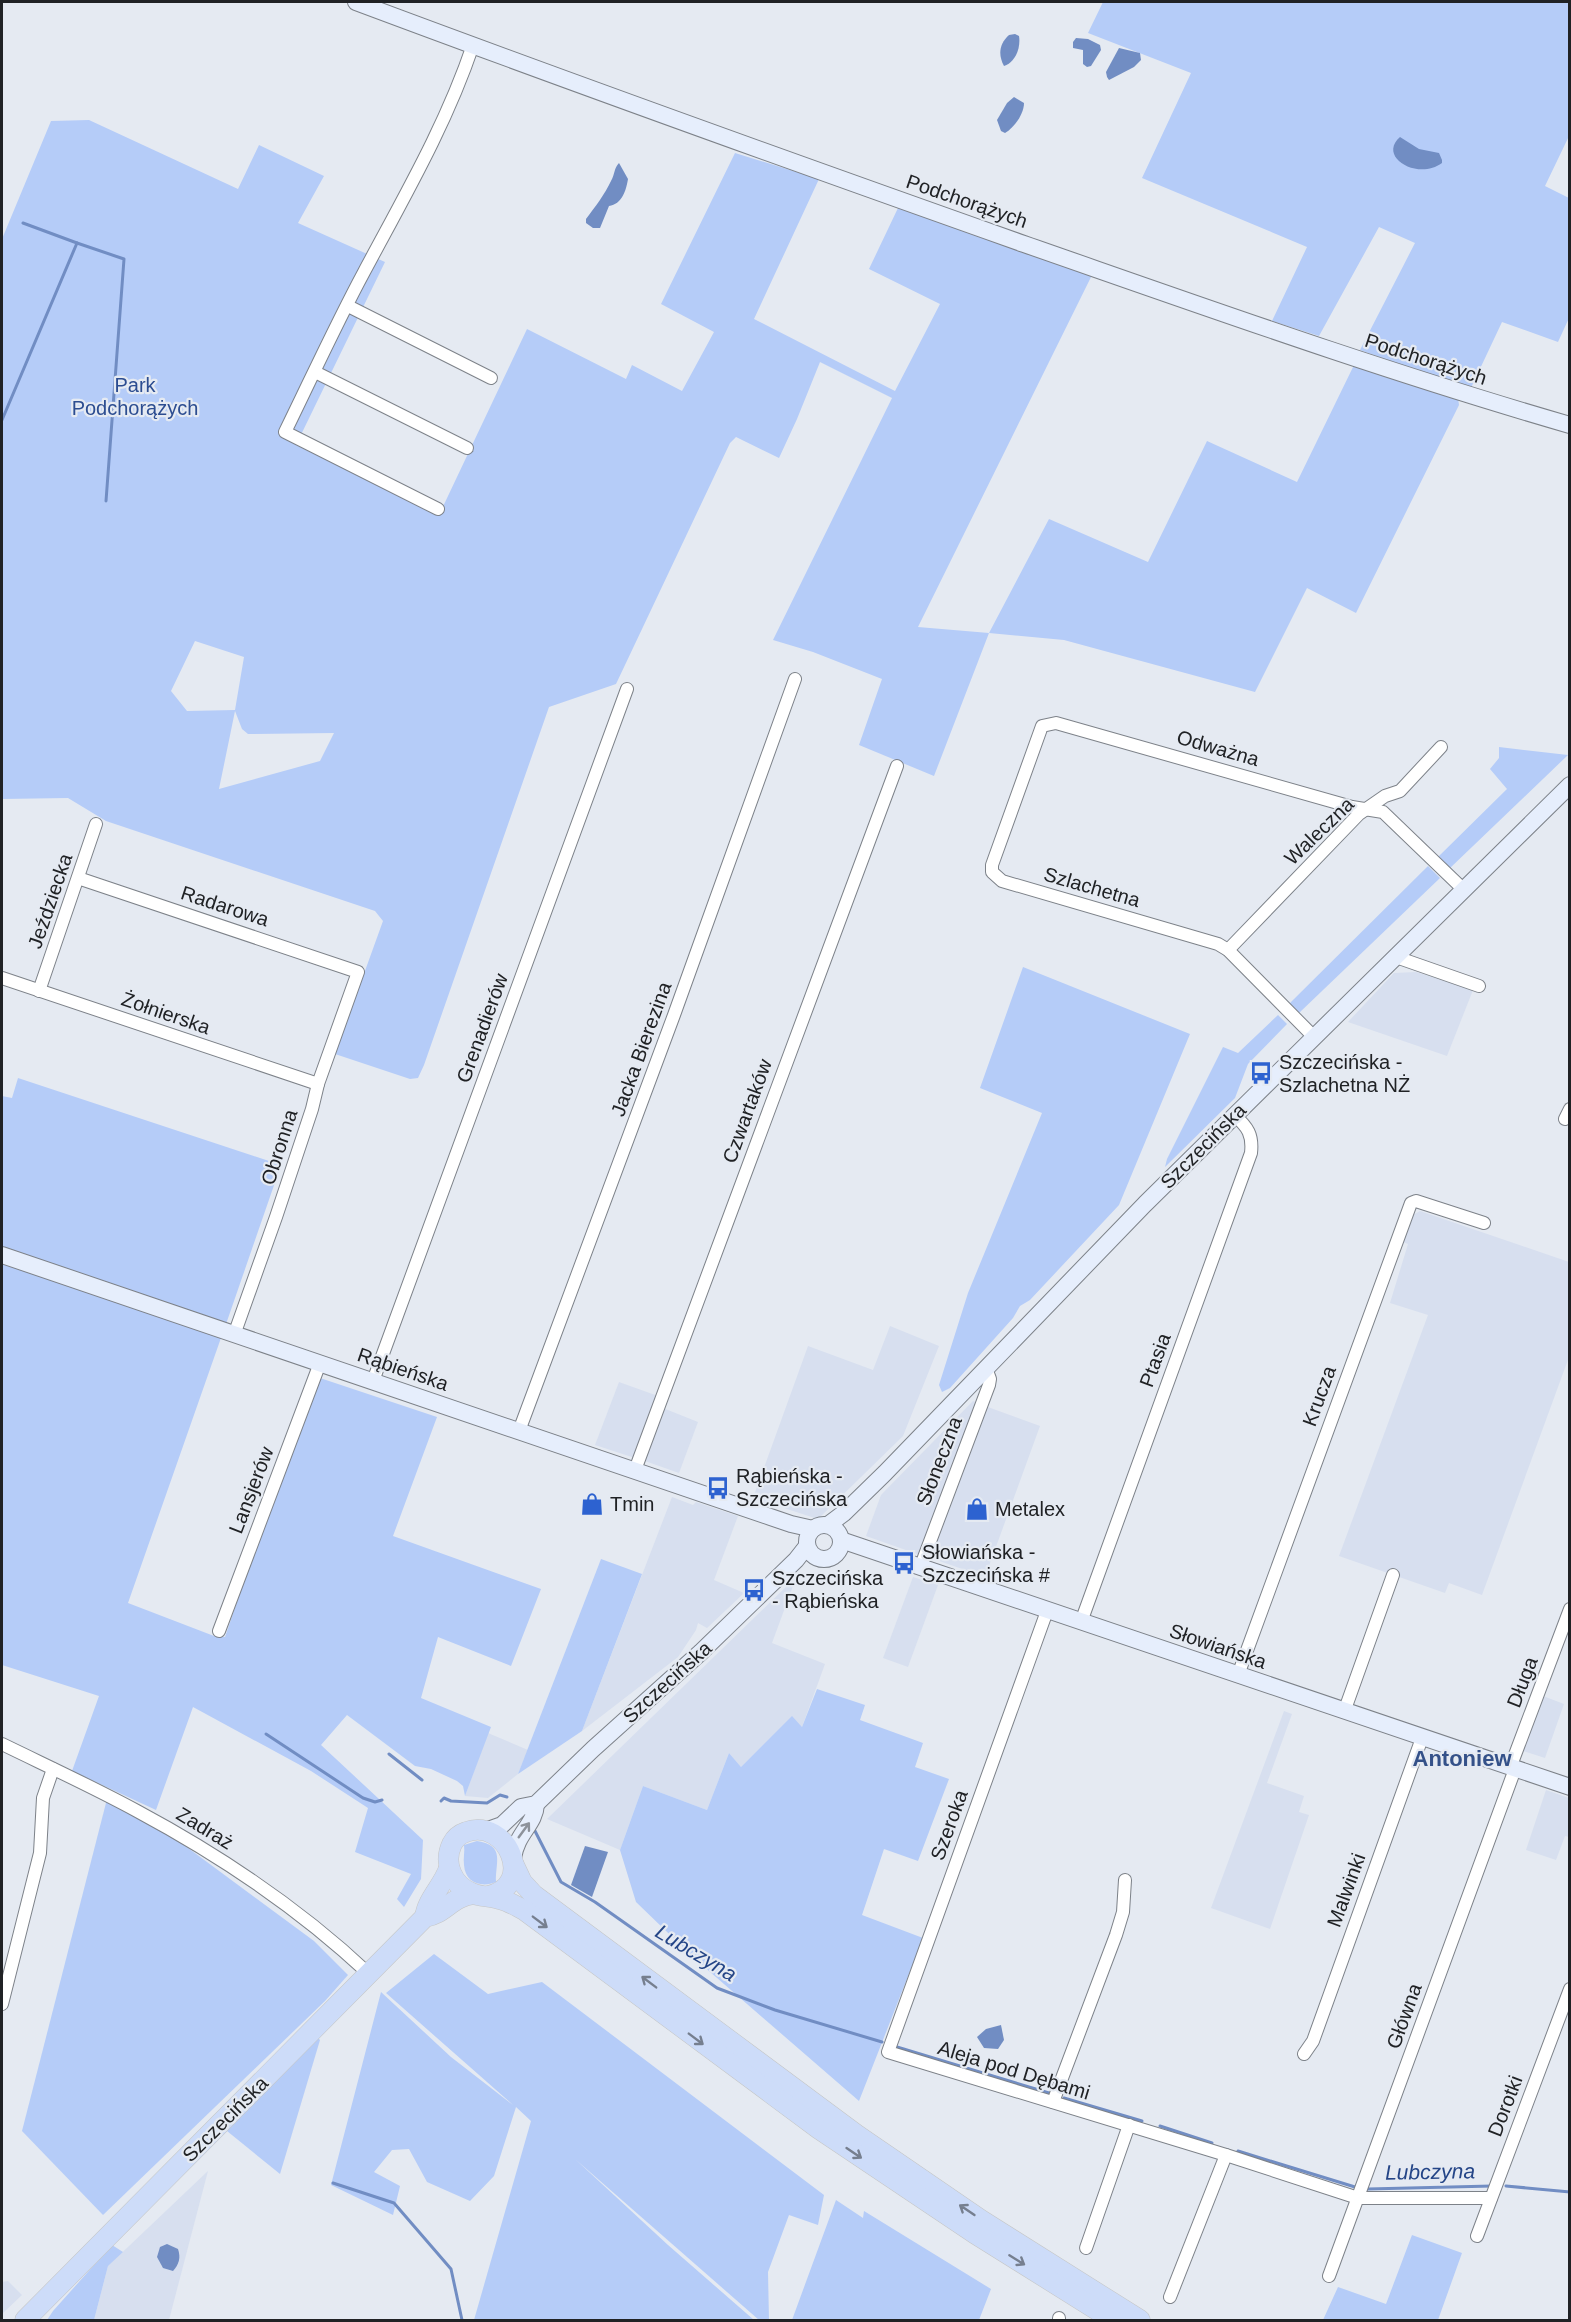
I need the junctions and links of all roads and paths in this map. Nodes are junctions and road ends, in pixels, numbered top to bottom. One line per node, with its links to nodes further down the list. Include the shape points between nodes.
1 (356, 2): 2 (street, Podchorążych)
2 (473, 45): 3 (street, via 455,96 414,182); 6 (street, Podchorążych, via 1212,310)
3 (348, 306): 4 (street); 5 (street)
4 (315, 372): 7 (street); 8 (street, via 285,432)
5 (491, 378)
6 (1569, 425)
7 (467, 448)
8 (438, 509)
9 (795, 679): 34 (street, Jacka Bierezina, via 683,993)
10 (627, 689): 33 (street, Grenadierów)
11 (1056, 723): 15 (street, Odważna, via 1352,807); 19 (street, Szlachetna, via 1042,726 1038,735 992,872 1002,881)
12 (1441, 747): 15 (street, Waleczna, via 1400,791 1385,796)
13 (897, 766): 35 (street, Czwartaków)
14 (1569, 785): 18 (street, Szczecińska)
15 (1370, 808): 18 (street, via 1388,816); 19 (street, Waleczna, via 1359,814)
16 (96, 824): 17 (street, Jeździecka)
17 (78, 878): 21 (street, Radarowa); 24 (street, Jeździecka)
18 (1463, 889): 20 (street, Szczecińska)
19 (1228, 950): 25 (street, Szlachetna)
20 (1396, 957): 23 (street); 25 (street, Szczecińska)
21 (358, 972): 26 (street, Obronna)
22 (2, 978): 24 (street, Żołnierska)
23 (1479, 986)
24 (39, 991): 26 (street, Żołnierska)
25 (1314, 1037): 27 (street, Szczecińska)
26 (318, 1084): 30 (street, Obronna)
27 (1234, 1115): 32 (street, Szczecińska); 41 (street, Ptasia, via 1248,1128 1253,1141 1251,1153)
28 (1484, 1223): 43 (street, Krucza, via 1411,1203)
29 (2, 1255): 30 (street, Rąbieńska)
30 (234, 1335): 31 (street, Rąbieńska)
31 (320, 1363): 33 (street, Rąbieńska); 42 (street, Lansjerów)
32 (986, 1368): 36 (street, Szczecińska, via 844,1513); 37 (street, Słoneczna, via 989,1385)
33 (373, 1381): 34 (street, Rąbieńska)
34 (519, 1431): 35 (street, Rąbieńska)
35 (635, 1470): 36 (street, Rąbieńska, via 791,1524)
36 (824, 1541): 37 (street, Słowiańska); 50 (street, Szczecińska, via 585,1755)
37 (920, 1568): 40 (street, Słowiańska)
38 (1393, 1575): 44 (street)
39 (1569, 1609): 47 (street, Długa)
40 (1047, 1611): 41 (street, Słowiańska); 60 (street, Szeroka)
41 (1080, 1622): 43 (street, Słowiańska)
42 (219, 1631)
43 (1238, 1675): 44 (street, Słowiańska)
44 (1344, 1712): 45 (street, Słowiańska)
45 (1422, 1738): 47 (street, Słowiańska); 61 (street, Malwinki, via 1313,2041)
46 (2, 1744): 48 (street, Zadraż)
47 (1513, 1768): 49 (street, Słowiańska); 65 (street, Główna)
48 (53, 1769): 57 (street, Zadraż, via 138,1811 237,1870 322,1932); 59 (street, via 43,1798 40,1853)
49 (1569, 1787)
50 (536, 1804): 51 (street, Szczecińska, via 521,1807 502,1825); 52 (street, Szczecińska, one-way to 50, via 518,1839 534,1818)
51 (485, 1831): 52 (main road, via 498,1838); 53 (main road, via 471,1831 455,1840)
52 (513, 1861): 55 (main road, via 507,1887); 73 (main road, one-way to 52, via 919,2178 797,2092 534,1895 522,1882)
53 (449, 1868): 55 (main road, via 456,1882); 56 (main road, Szczecińska, via 427,1904)
54 (1125, 1880): 62 (street, via 1123,1912 1116,1935)
55 (480, 1895): 56 (main road, Szczecińska, via 459,1897 439,1914); 72 (main road, one-way to 72, via 507,1901 524,1910 819,2128 974,2233)
56 (425, 1917): 57 (main road, Szczecińska)
57 (369, 1974): 71 (main road, Szczecińska)
58 (1569, 1989): 66 (street, Dorotki)
59 (2, 2004)
60 (888, 2052): 62 (street, Aleja pod Dębami)
61 (1304, 2054)
62 (1053, 2102): 63 (street, Aleja pod Dębami)
63 (1129, 2126): 64 (street, Aleja pod Dębami); 68 (street)
64 (1226, 2156): 65 (street, Aleja pod Dębami); 70 (street)
65 (1358, 2198): 66 (street, Aleja pod Dębami); 69 (street, Główna)
66 (1491, 2198): 67 (street, Dorotki)
67 (1477, 2236)
68 (1086, 2248)
69 (1329, 2276)
70 (1170, 2297)
71 (25, 2320)
72 (1113, 2320)
73 (1140, 2320)

